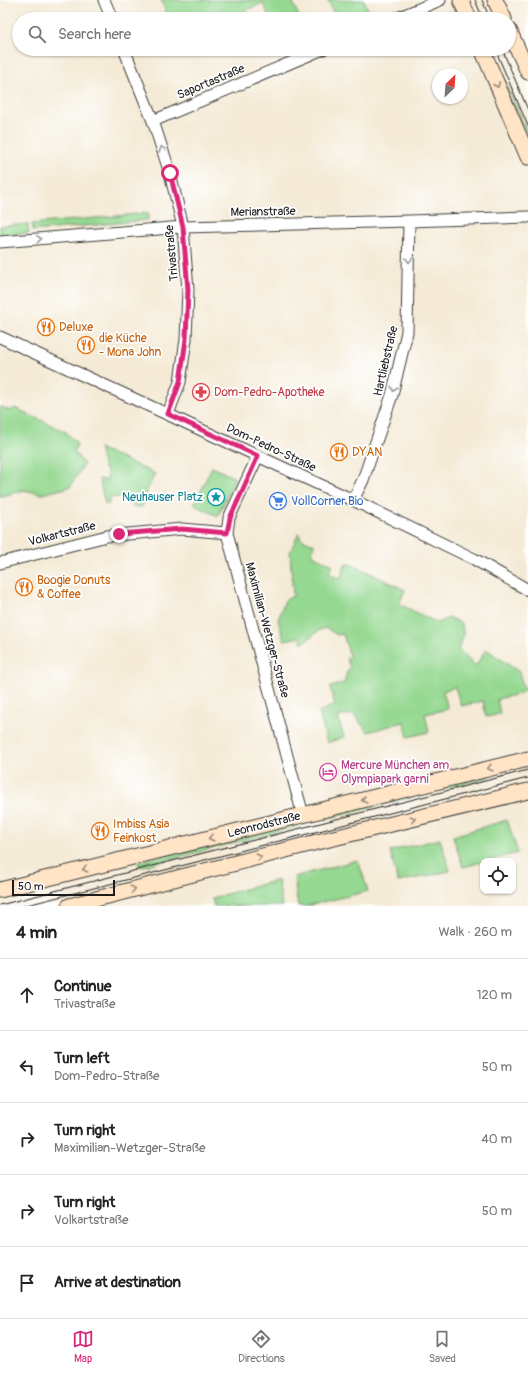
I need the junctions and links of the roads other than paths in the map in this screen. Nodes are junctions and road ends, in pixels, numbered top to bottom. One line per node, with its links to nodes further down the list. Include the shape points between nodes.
1 (104, 0): 5 (street)
2 (440, 0): 6 (street)
3 (461, 0): 7 (main road)
4 (495, 0): 8 (main road)
5 (109, 12)
6 (412, 12)
7 (466, 12)
8 (501, 12)
9 (516, 45): 13 (main road)
10 (127, 56): 14 (street, Trivastraße)
11 (306, 56): 14 (street, Saportastraße)
12 (485, 56): 15 (main road, one-way to 15)
13 (528, 72)
14 (153, 121): 18 (street, Trivastraße, one-way to 14, via 170,173)
15 (528, 157)
16 (528, 217): 17 (street, Merianstraße)
17 (409, 221): 18 (street, Merianstraße); 23 (street, Hartliebstraße, one-way to 23, via 407,332 392,395 363,480)
18 (183, 227): 19 (street, Merianstraße, one-way to 18); 21 (street, Trivastraße, via 188,290 186,339 180,382)
19 (0, 242)
20 (0, 337): 21 (street, Dom-Pedro-Straße)
21 (168, 414): 22 (street, Dom-Pedro-Straße)
22 (258, 456): 23 (street, Dom-Pedro-Straße); 24 (street, Maximilian-Wetzger-Straße, via 230,518)
23 (353, 500): 26 (street, Dom-Pedro-Straße, via 474,559)
24 (227, 533): 25 (street, Volkartstraße, via 182,529 119,534); 29 (street, Maximilian-Wetzger-Straße)
25 (0, 563)
26 (528, 590)
27 (528, 759): 29 (main road, Leonrodstraße, one-way to 29)
28 (528, 791): 31 (main road, one-way to 28)
29 (303, 815): 30 (main road, Leonrodstraße, one-way to 30)
30 (0, 890)
31 (68, 906)

